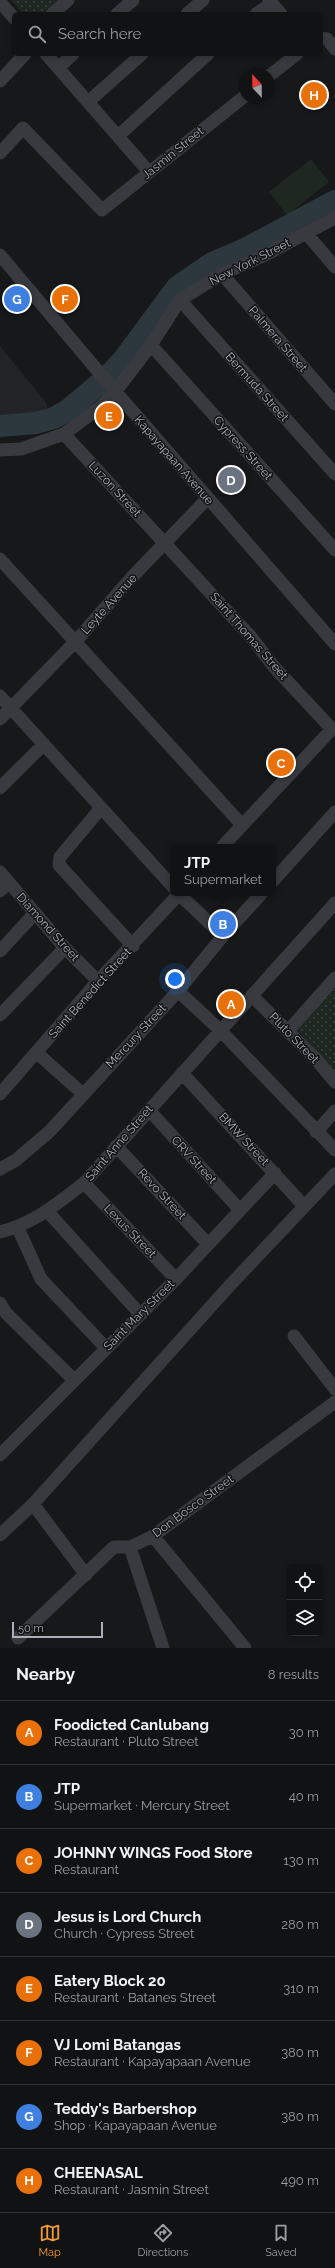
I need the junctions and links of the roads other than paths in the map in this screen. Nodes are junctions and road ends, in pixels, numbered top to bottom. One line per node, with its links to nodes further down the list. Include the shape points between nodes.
1 (68, 0): 6 (street)
2 (133, 0): 7 (street)
3 (203, 0): 8 (street)
4 (270, 1): 9 (street); 10 (street)
5 (0, 2): 11 (street)
6 (54, 12)
7 (120, 12)
8 (189, 12)
9 (258, 12)
10 (279, 12)
11 (12, 16)
12 (323, 38): 13 (street, via 327,39)
13 (335, 49)
14 (23, 56): 22 (street)
15 (48, 56): 20 (street)
16 (71, 56): 20 (street)
17 (140, 56): 24 (street)
18 (206, 56): 25 (street)
19 (294, 56): 21 (street)
20 (58, 68): 24 (street)
21 (275, 71)
22 (0, 82)
23 (239, 101): 27 (street, Jasmin Street)
24 (88, 102): 25 (street)
25 (118, 136): 27 (street)
26 (0, 153): 27 (street, Jasmin Street, via 23,128 102,210)
27 (149, 172)
28 (335, 218): 29 (street, New York Street)
29 (306, 233): 31 (street); 32 (street, New York Street)
30 (0, 255): 35 (street, Kapayapaan Avenue)
31 (335, 267)
32 (222, 274): 33 (street, New York Street); 36 (street, Palmera Street)
33 (180, 300): 34 (street, New York Street); 39 (street, Bermuda Street)
34 (151, 345): 35 (street, New York Street); 42 (street, Cypress Street)
35 (108, 383): 37 (street, New York Street, via 100,407); 40 (street, Kapayapaan Avenue)
36 (334, 399)
37 (64, 434): 38 (street, New York Street, via 21,449); 41 (street, Luzon Street)
38 (0, 450)
39 (335, 474)
40 (207, 499): 41 (street, Leyte Avenue); 45 (street, Kapayapaan Avenue)
41 (166, 544): 44 (street, Leyte Avenue, via 132,577); 53 (street, Saint Thomas Street, via 332,729)
42 (335, 550)
43 (0, 559): 44 (street)
44 (76, 641): 47 (street, Leyte Avenue); 53 (street)
45 (335, 644)
46 (0, 696): 47 (street)
47 (11, 708): 48 (street, Leyte Avenue); 49 (street)
48 (0, 719)
49 (44, 744): 50 (street); 51 (street)
50 (0, 788)
51 (101, 808): 57 (street); 65 (street, via 60,857 59,865)
52 (335, 812): 56 (street)
53 (242, 826): 54 (street)
54 (225, 844)
55 (0, 872): 58 (street, Diamond Street)
56 (276, 878)
57 (170, 883)
58 (5, 887): 63 (street, Diamond Street)
59 (175, 896): 65 (street, Saint Benedict Street)
60 (182, 896): 64 (street)
61 (259, 896): 64 (street, Mercury Street)
62 (335, 903): 71 (street, Saint Anne Street)
63 (35, 913): 66 (street, Diamond Street); 67 (street)
64 (223, 936): 70 (street, Mercury Street)
65 (132, 946): 69 (street, Saint Benedict Street)
66 (66, 948): 69 (street, Diamond Street); 72 (street)
67 (0, 951)
68 (335, 978): 74 (street)
69 (98, 981): 75 (street, Saint Benedict Street)
70 (178, 991): 73 (street); 79 (street, Mercury Street)
71 (252, 996): 73 (street, Saint Anne Street); 74 (street, Pluto Street)
72 (0, 1015)
73 (220, 1030): 76 (street, Saint Anne Street); 82 (street)
74 (288, 1031): 77 (street, Pluto Street)
75 (37, 1053): 78 (street, Saint Benedict Street); 79 (street)
76 (182, 1073): 80 (street, Saint Anne Street); 86 (street, BMW Street)
77 (335, 1082)
78 (0, 1094)
79 (83, 1094): 85 (street, Mercury Street, via 50,1132 16,1160)
80 (149, 1110): 83 (street, Saint Anne Street); 90 (street, CRV Street)
81 (335, 1111): 82 (street)
82 (316, 1132): 84 (street)
83 (116, 1146): 88 (street, Saint Anne Street); 94 (street, Revo Street)
84 (335, 1150)
85 (0, 1169)
86 (275, 1173): 89 (street, BMW Street); 90 (street, Saint Mary Street)
87 (335, 1174): 89 (street)
88 (84, 1183): 91 (street, Saint Anne Street); 95 (street, Lexus Street)
89 (304, 1206): 104 (street)
90 (240, 1210): 94 (street, Saint Mary Street)
91 (48, 1212): 92 (street, Saint Anne Street); 97 (street)
92 (18, 1228): 93 (street, Saint Anne Street); 99 (street, via 41,1279)
93 (0, 1232)
94 (207, 1243): 95 (street, Saint Mary Street)
95 (176, 1279): 97 (street, Saint Mary Street)
96 (2, 1311): 100 (street)
97 (140, 1314): 99 (street, Saint Mary Street)
98 (294, 1336): 101 (street)
99 (106, 1348): 100 (street, Saint Mary Street)
100 (74, 1380): 103 (street, Saint Mary Street)
101 (335, 1389)
102 (335, 1402): 106 (street, Don Bosco Street)
103 (0, 1455)
104 (32, 1504): 105 (street); 108 (street)
105 (0, 1535)
106 (153, 1536): 107 (street, Don Bosco Street); 111 (street)
107 (130, 1547): 108 (street, Don Bosco Street, via 114,1547); 110 (street)
108 (86, 1575): 109 (street, Don Bosco Street)
109 (18, 1638)
110 (163, 1648)
111 (245, 1648)

